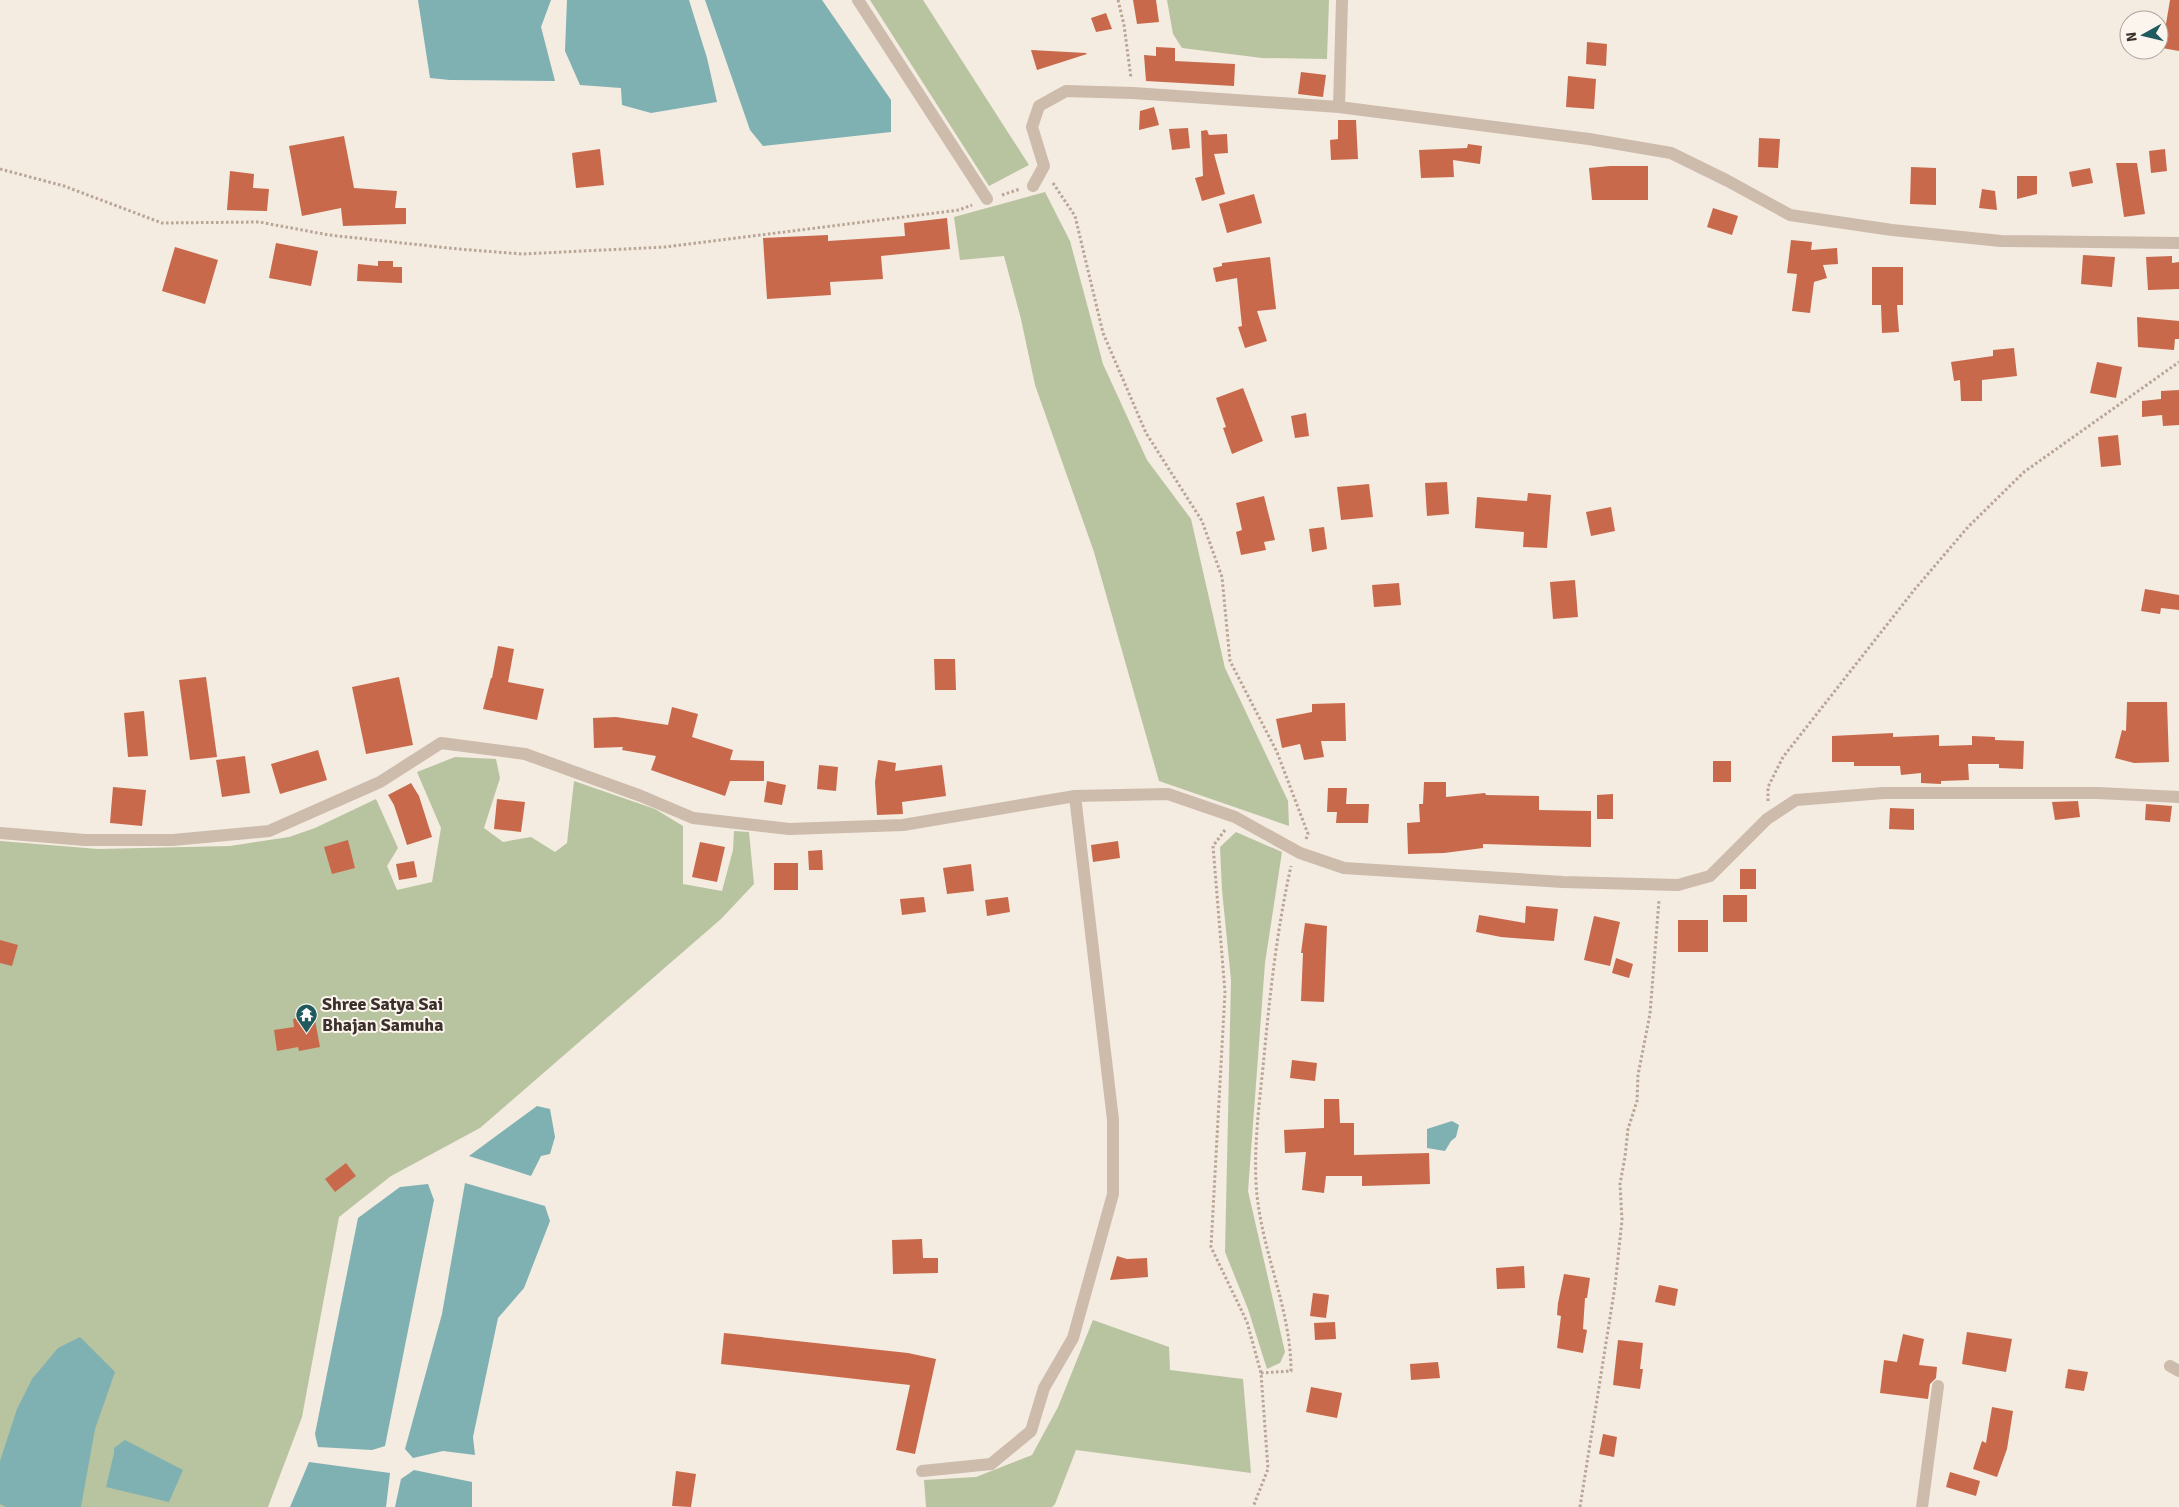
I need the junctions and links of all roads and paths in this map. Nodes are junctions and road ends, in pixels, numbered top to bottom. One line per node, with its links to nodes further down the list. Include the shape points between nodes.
1 (858, 0): 8 (street)
2 (1118, 0): 4 (path)
3 (1342, 0): 5 (street)
4 (1133, 93): 5 (street); 7 (street, via 1066,91 1039,106 1032,127 1044,166)
5 (1339, 107): 9 (street, via 1589,139 1671,153 1790,215 2001,241)
6 (0, 169): 8 (path, via 64,186 162,222 259,222 329,235 522,254 665,246 959,210)
7 (1033, 186): 8 (path); 16 (path, via 1054,183 1075,216 1103,333 1146,433 1202,521 1222,577 1230,661 1277,752 1308,834)
8 (987, 199)
9 (2179, 242)
10 (2179, 362): 14 (path, via 2024,472 1968,527 1783,757 1768,787)
11 (1075, 796): 13 (street, via 1168,794); 15 (street, via 904,825 789,829 693,818 525,754 441,743 380,782 269,831 173,840 85,840); 20 (street, via 1113,1120 1113,1194 1074,1338 1044,1388 1031,1431 991,1464)
12 (2179, 797): 14 (street, via 2098,793 1873,794 1796,800)
13 (1235, 817): 16 (street); 18 (path, via 1213,846 1225,992 1211,1247 1247,1322)
14 (1768, 819): 17 (street, via 1710,876 1678,885)
15 (0, 833)
16 (1297, 852): 17 (street, via 1344,868); 18 (path, via 1282,909 1268,1010 1259,1103 1256,1182 1264,1239 1291,1346 1291,1371)
17 (1661, 885): 22 (path, via 1650,1014 1620,1184 1622,1220 1615,1286)
18 (1261, 1374): 21 (path, via 1268,1469)
19 (1938, 1386): 23 (street)
20 (922, 1471)
21 (1253, 1507)
22 (1580, 1507)
23 (1922, 1507)

